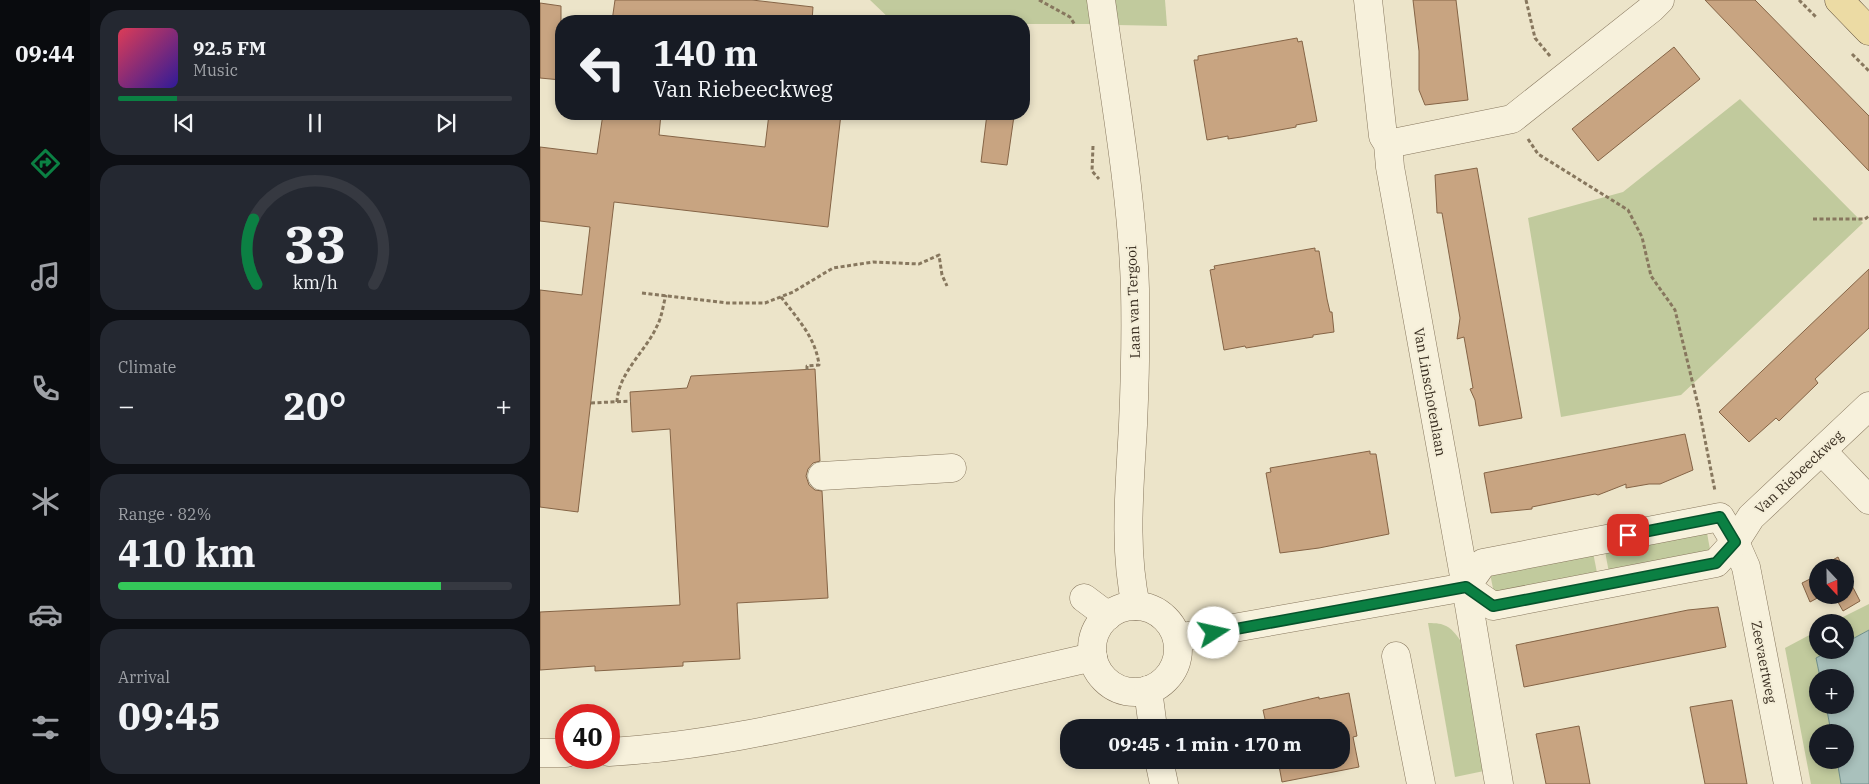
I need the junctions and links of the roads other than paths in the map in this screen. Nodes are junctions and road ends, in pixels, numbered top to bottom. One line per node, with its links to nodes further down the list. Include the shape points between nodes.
1 (1101, 0): 15 (street, Laan van Tergooi, via 1126,172 1134,287 1135,357 1129,489 1130,579)
2 (1368, 0): 6 (street, Van Linschotenlaan, via 1383,136)
3 (1660, 0): 6 (street, via 1512,119)
4 (1839, 0): 5 (main road)
5 (1869, 31)
6 (1388, 144): 13 (street, Van Linschotenlaan, via 1391,176)
7 (1869, 406): 8 (street, Van Riebeeckweg)
8 (1822, 451): 11 (street); 12 (street, Van Riebeeckweg, via 1750,517)
9 (952, 468): 10 (street)
10 (822, 476)
11 (1869, 500)
12 (1735, 542): 13 (street, Van Riebeeckweg, via 1716,563 1493,606); 13 (street, via 1720,517 1483,563); 29 (street, Zeevaertweg, via 1746,567)
13 (1466, 587): 17 (street); 28 (street, Van Linschotenlaan)
14 (1084, 598): 16 (street)
15 (1136, 606): 16 (street, via 1121,608); 17 (street, via 1162,615)
16 (1108, 616): 19 (street, via 1097,630)
17 (1177, 638): 20 (street, via 1178,655 1173,670)
18 (1396, 656): 27 (street)
19 (1093, 657): 20 (street, via 1100,674 1117,688); 22 (street, via 789,727 704,743)
20 (1148, 690): 21 (street)
21 (1152, 719)
22 (620, 751)
23 (540, 753): 24 (street)
24 (555, 753)
25 (1161, 769): 26 (street)
26 (1164, 784)
27 (1421, 784)
28 (1499, 784)
29 (1788, 784)

